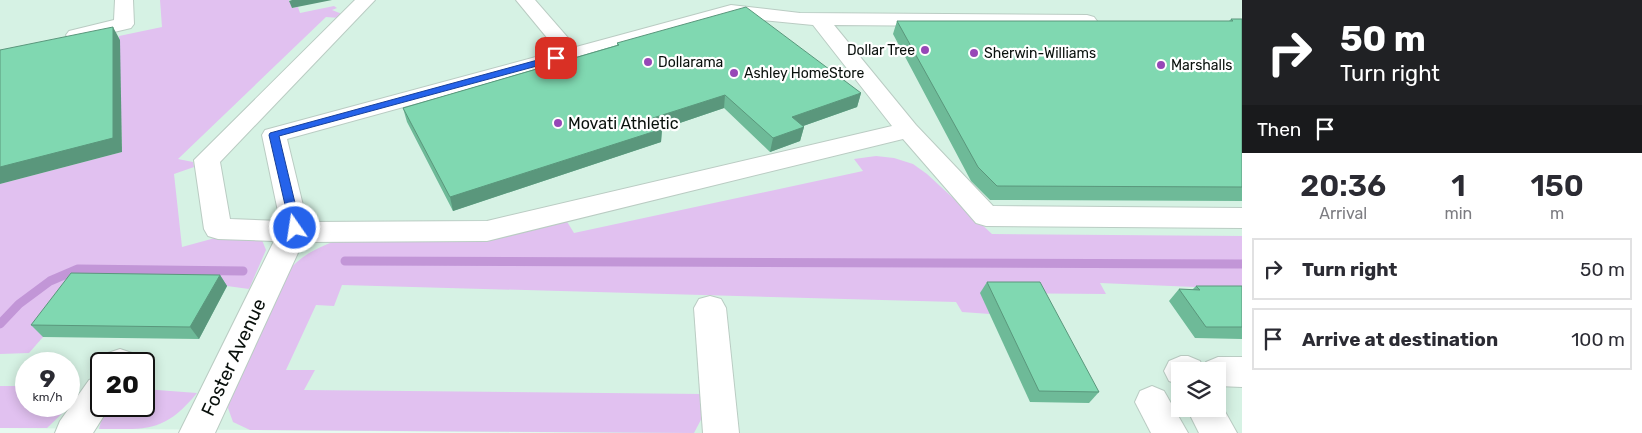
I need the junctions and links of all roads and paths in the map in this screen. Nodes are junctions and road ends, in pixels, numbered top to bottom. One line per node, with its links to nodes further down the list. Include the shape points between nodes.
1 (124, 0): 6 (street, via 124,24)
2 (366, 0): 10 (street, via 207,160 218,229)
3 (525, 0): 7 (street)
4 (820, 20): 5 (street); 7 (street, via 730,11); 8 (street)
5 (1104, 21)
6 (57, 39)
7 (571, 54): 10 (street, via 274,135 295,228)
8 (908, 130): 9 (street, via 986,216); 10 (street, via 487,231)
9 (1242, 218)
10 (293, 232): 18 (street, Foster Avenue)
11 (710, 308): 19 (street)
12 (1226, 372): 13 (street)
13 (1242, 372)
14 (1152, 402): 20 (street)
15 (90, 407): 17 (street)
16 (1209, 417): 21 (street)
17 (73, 433)
18 (197, 433)
19 (721, 433)
20 (1170, 433)
21 (1219, 433)

